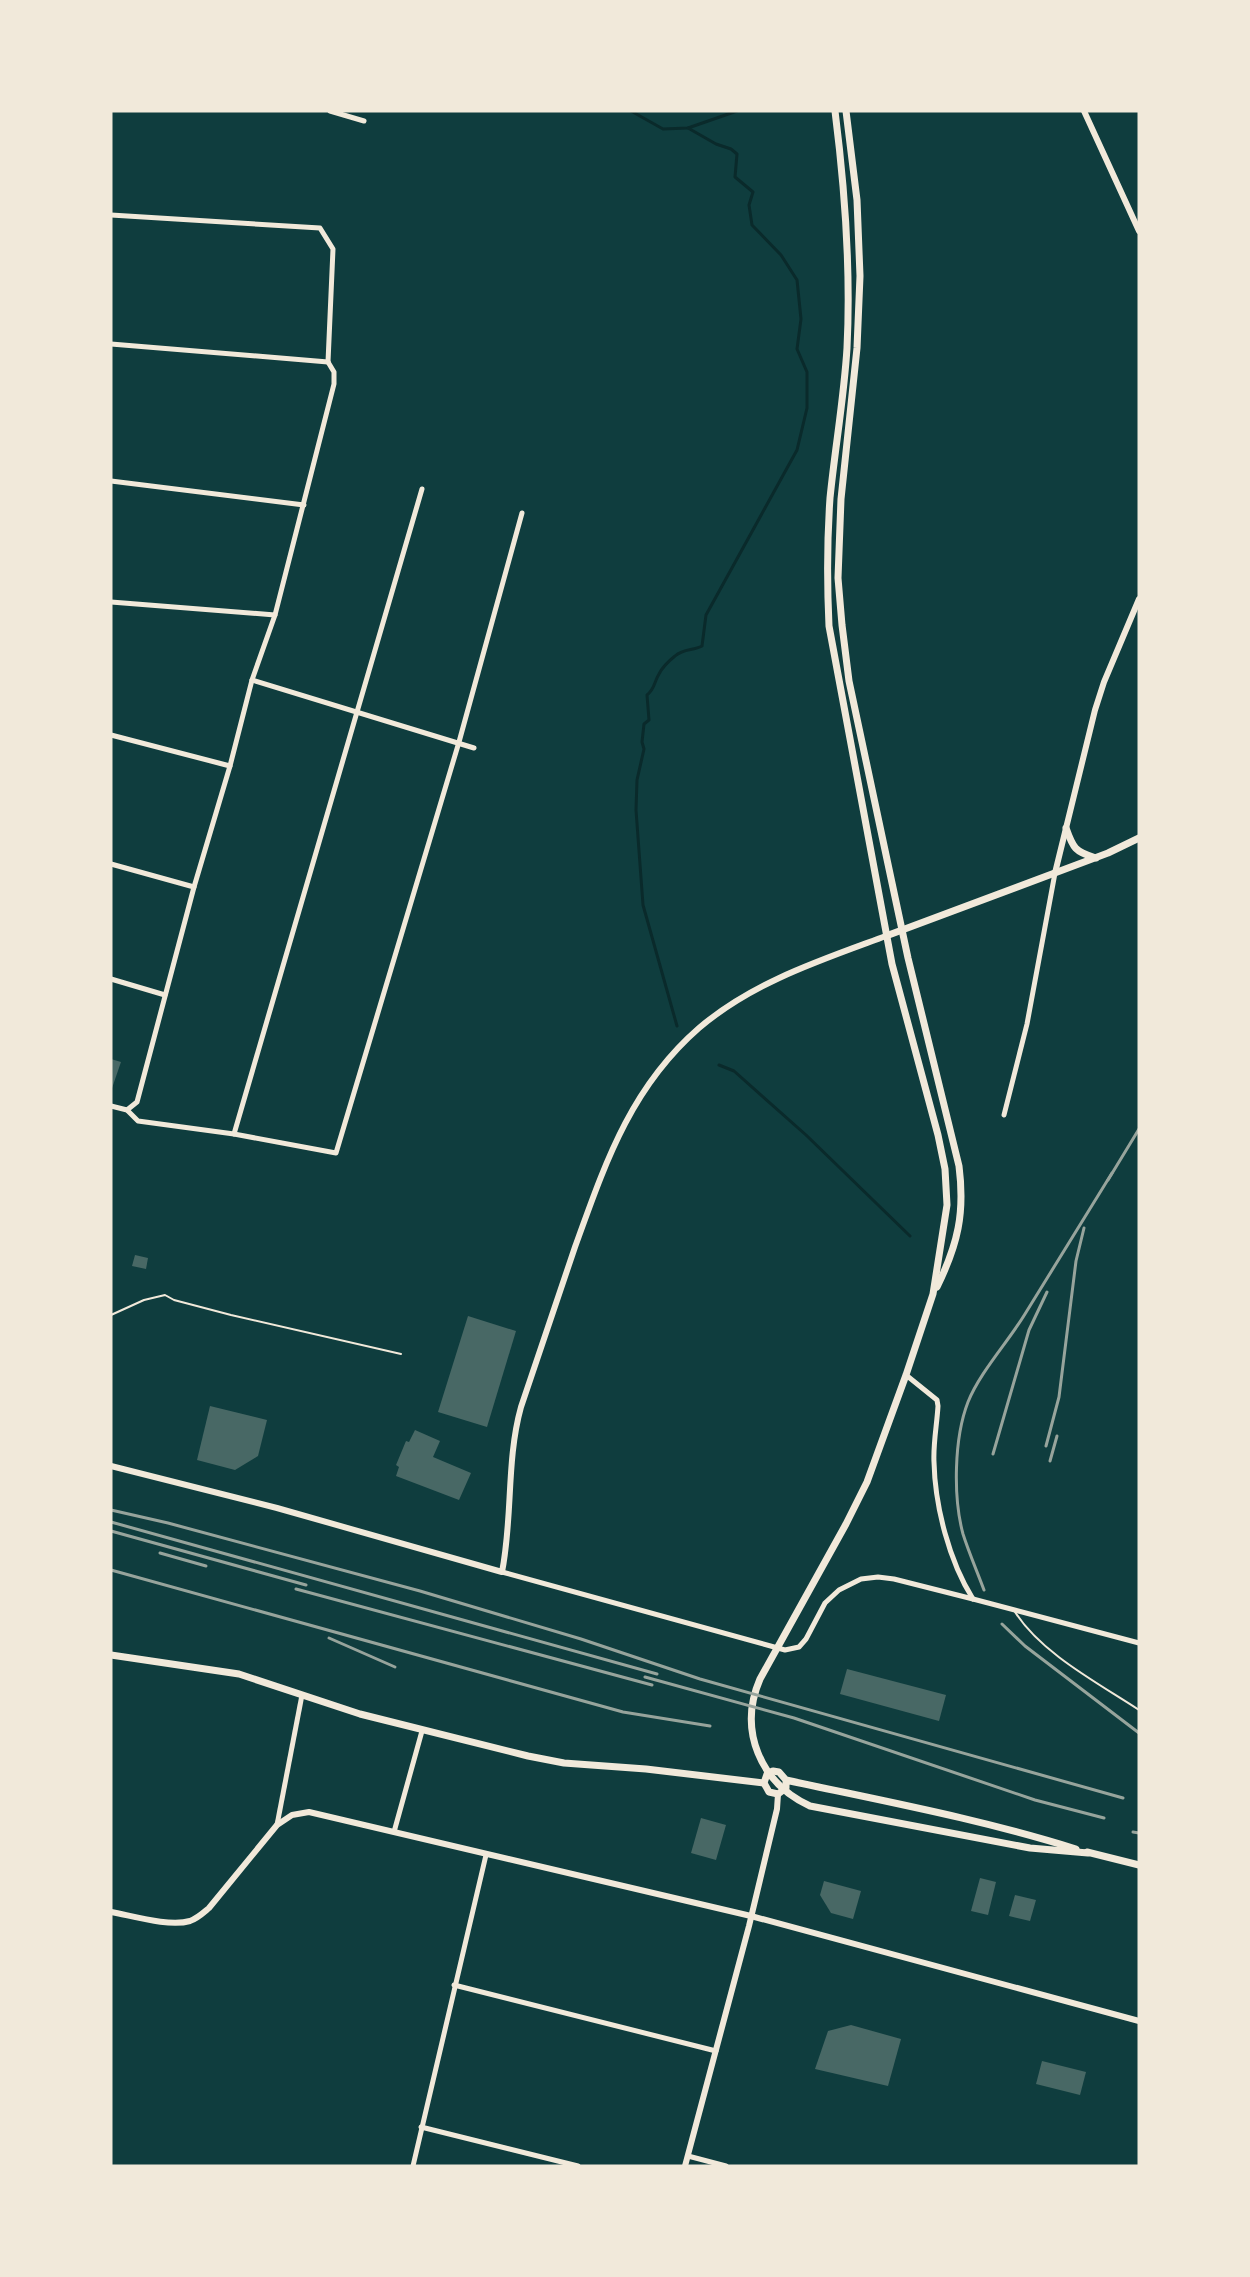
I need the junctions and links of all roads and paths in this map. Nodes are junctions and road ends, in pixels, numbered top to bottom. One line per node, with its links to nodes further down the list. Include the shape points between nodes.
1 (330, 111): 5 (street)
2 (835, 111): 30 (main road, via 849,277 846,350 830,500 829,626)
3 (846, 111): 29 (main road, via 857,200 860,276 838,578 849,681)
4 (1084, 111): 7 (street)
5 (364, 121)
6 (111, 215): 9 (street, via 320,228 333,249)
7 (1139, 231)
8 (111, 344): 9 (street)
9 (328, 362): 12 (street, via 334,372 334,384)
10 (111, 481): 12 (street)
11 (422, 489): 18 (street)
12 (304, 505): 16 (street)
13 (522, 513): 20 (street)
14 (1139, 599): 23 (street, via 1104,682)
15 (111, 602): 16 (street)
16 (274, 615): 17 (street)
17 (252, 680): 18 (street); 22 (street)
18 (357, 713): 20 (street); 36 (street)
19 (111, 735): 22 (street)
20 (459, 742): 21 (street); 36 (street, via 336,1153)
21 (474, 748)
22 (230, 766): 28 (street)
23 (1066, 828): 25 (main road, via 1076,850); 27 (street)
24 (1139, 838): 25 (main road)
25 (1096, 858): 27 (main road)
26 (111, 864): 28 (street)
27 (1055, 873): 29 (main road); 35 (street, via 1027,1024)
28 (194, 887): 32 (street)
29 (902, 930): 30 (main road); 37 (main road, via 961,1182 957,1237)
30 (886, 936): 37 (main road, via 945,1169 946,1224); 42 (street, via 791,972 742,998 677,1050 635,1103 602,1170 521,1407 513,1440)
31 (111, 980): 32 (street)
32 (165, 994): 34 (street, via 137,1102)
33 (111, 1106): 34 (street)
34 (127, 1110): 36 (street, via 138,1120)
35 (1004, 1115)
36 (234, 1134)
37 (933, 1294): 40 (main road)
38 (111, 1315): 39 (lane, via 165,1295 231,1315)
39 (401, 1354)
40 (906, 1375): 43 (street, via 937,1400 935,1487 948,1544); 55 (main road, via 867,1482 760,1679 752,1708 752,1731 759,1758 775,1782 802,1802 826,1810 1030,1848)
41 (111, 1466): 42 (street)
42 (502, 1572): 43 (street, via 792,1650 806,1639 825,1603 839,1590 861,1579 894,1579)
43 (973, 1599): 44 (street)
44 (1013, 1609): 45 (street); 48 (lane, via 1050,1649)
45 (1139, 1643)
46 (111, 1655): 47 (main road, via 238,1674)
47 (302, 1695): 49 (main road); 53 (street)
48 (1139, 1710)
49 (422, 1731): 51 (main road, via 564,1763); 54 (street)
50 (786, 1780): 51 (main road, via 782,1773 773,1771); 52 (main road, via 786,1788); 55 (main road, via 999,1827)
51 (764, 1783): 52 (main road, via 769,1792)
52 (778, 1794): 59 (street)
53 (277, 1825): 54 (street, via 292,1815 309,1812); 58 (street, via 198,1918 172,1923)
54 (394, 1832): 56 (street)
55 (1088, 1853): 57 (main road)
56 (486, 1855): 59 (street); 60 (street)
57 (1139, 1865)
58 (111, 1912)
59 (751, 1916): 61 (street); 62 (street)
60 (454, 1985): 62 (street); 63 (street)
61 (1139, 2021)
62 (716, 2051): 64 (street)
63 (421, 2127): 65 (street); 66 (street)
64 (688, 2156): 67 (street); 68 (street)
65 (413, 2166)
66 (578, 2166)
67 (686, 2166)
68 (726, 2166)

